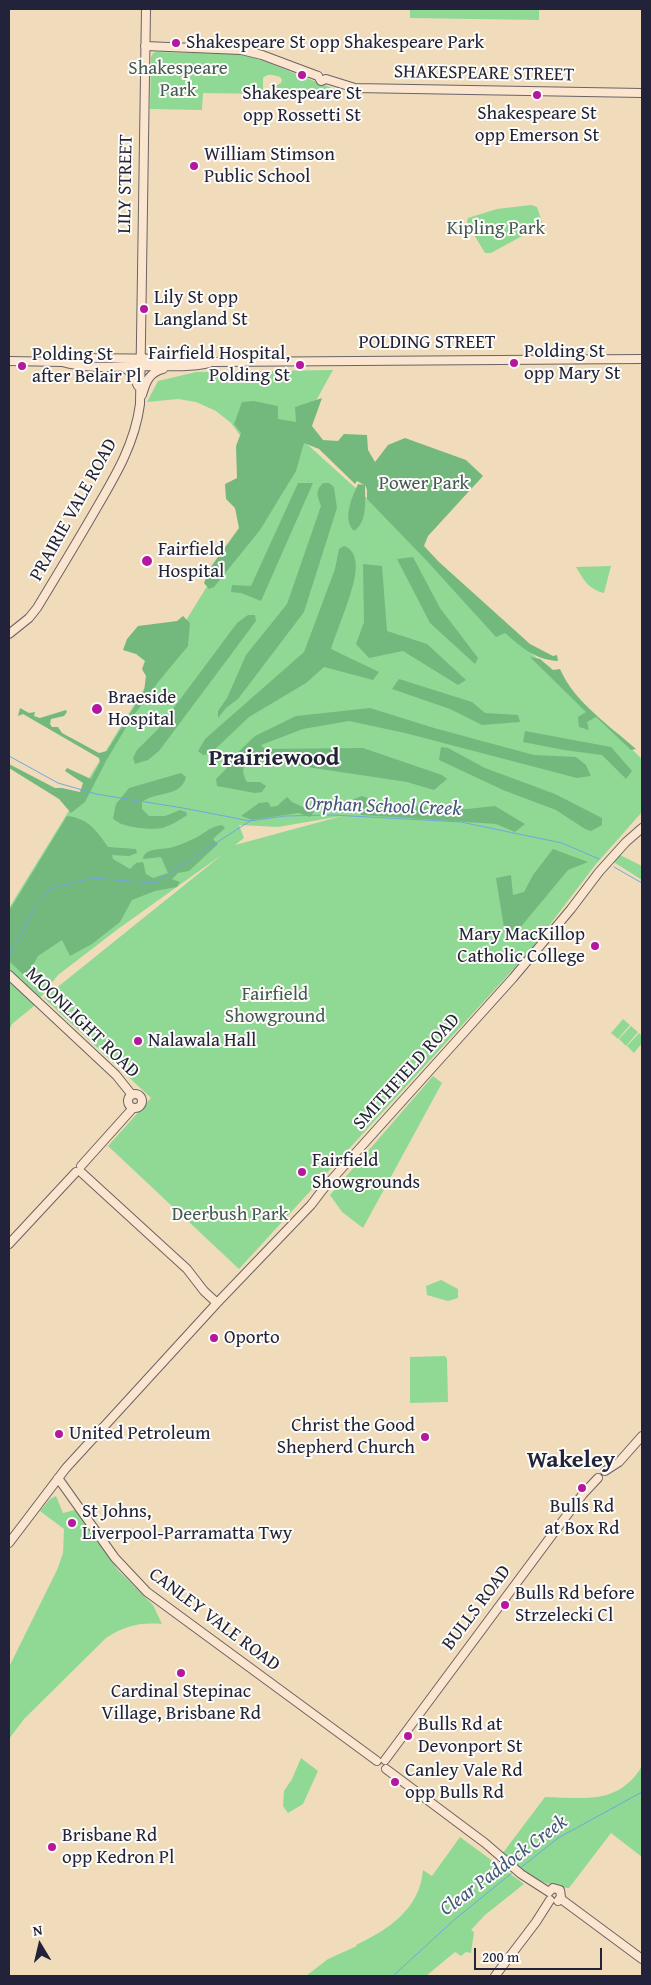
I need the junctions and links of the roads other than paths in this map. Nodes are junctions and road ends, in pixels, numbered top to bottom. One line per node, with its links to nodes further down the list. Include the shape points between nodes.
1 (146, 9): 2 (main road, LILY STREET)
2 (145, 46): 3 (main road, SHAKESPEARE STREET, via 241,50 318,76 324,72 326,79 355,88); 8 (main road, LILY STREET)
3 (642, 93)
4 (642, 358): 7 (main road, POLDING STREET)
5 (9, 362): 6 (main road, POLDING STREET)
6 (62, 362): 8 (main road, POLDING STREET, via 73,358); 9 (main road, POLDING STREET)
7 (213, 362): 8 (main road, POLDING STREET, via 195,359); 10 (main road, POLDING STREET)
8 (140, 363): 9 (main road, POLDING STREET); 10 (main road, POLDING STREET); 11 (main road, PRAIRIE VALE ROAD)
9 (123, 366): 11 (main road, via 132,373)
10 (175, 366): 12 (main road, via 150,375)
11 (140, 390): 12 (main road, PRAIRIE VALE ROAD)
12 (140, 404): 13 (main road, PRAIRIE VALE ROAD, via 134,435 122,464 37,608)
13 (9, 634)
14 (642, 821): 16 (main road, SMITHFIELD ROAD)
15 (642, 828): 16 (main road, SMITHFIELD ROAD)
16 (626, 842): 20 (main road, SMITHFIELD ROAD, via 458,1041 302,1215)
17 (9, 975): 18 (main road, MOONLIGHT ROAD, via 141,1101)
18 (80, 1170): 19 (main road); 20 (main road, via 187,1270)
19 (9, 1244)
20 (217, 1303): 22 (main road, SMITHFIELD ROAD)
21 (642, 1436): 24 (main road, BULLS ROAD, via 619,1462 604,1471 604,1477 598,1478 582,1494)
22 (58, 1478): 23 (main road, SMITHFIELD ROAD); 24 (main road, CANLEY VALE ROAD, via 115,1558 147,1592)
23 (9, 1543)
24 (381, 1760): 25 (main road, CANLEY VALE ROAD, via 376,1764 378,1769 386,1768)
25 (550, 1896): 26 (main road, via 557,1901); 26 (main road, via 554,1888 558,1889 562,1893); 28 (main road, via 536,1922)
26 (560, 1899): 27 (main road)
27 (642, 1959)
28 (495, 1976)

